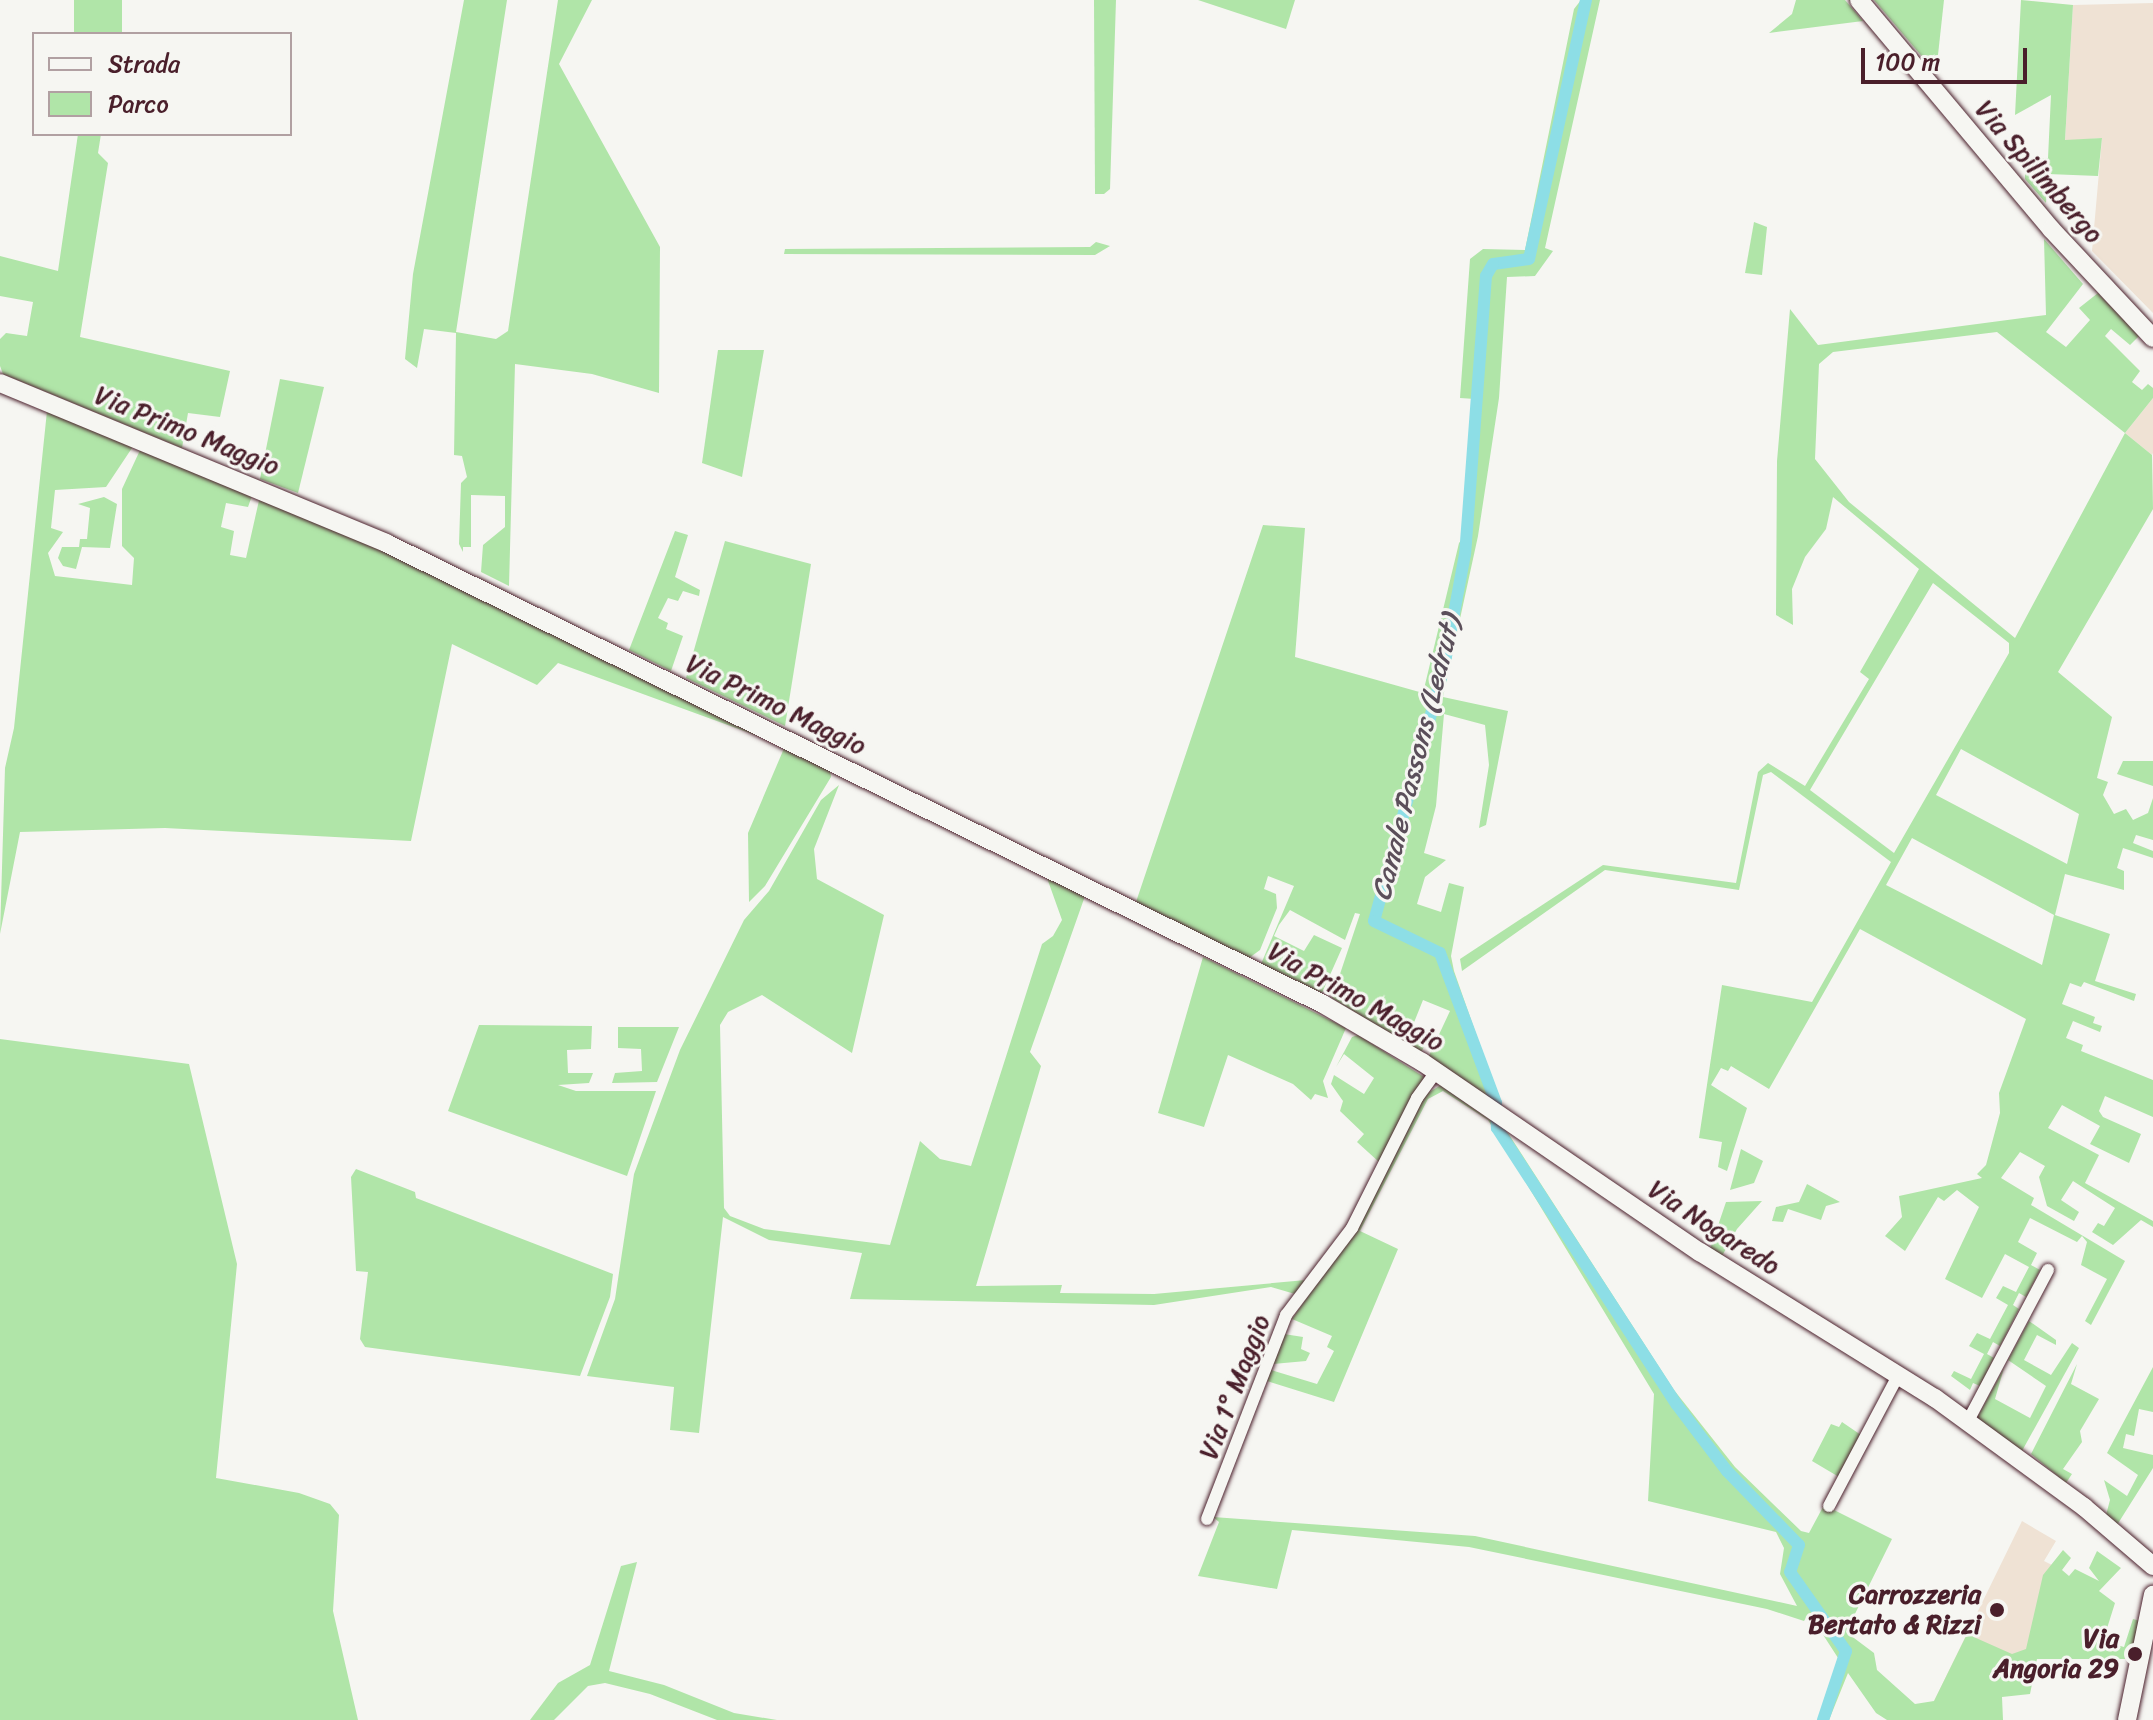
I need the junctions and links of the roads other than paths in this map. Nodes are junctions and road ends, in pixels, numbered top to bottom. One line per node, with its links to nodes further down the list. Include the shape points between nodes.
1 (1859, 0): 2 (street, Via Spilimbergo, via 2051,229)
2 (2153, 338)
3 (0, 383): 4 (street, Via Primo Maggio, via 386,543 1323,1004)
4 (1436, 1072): 5 (street, Via Primo Maggio); 10 (street, Via 1° Maggio, via 1417,1098 1352,1228 1286,1315)
5 (1498, 1115): 7 (street, Via Nogaredo, via 1700,1252)
6 (2048, 1270): 8 (street)
7 (1899, 1374): 8 (street, Via Nogaredo); 9 (street)
8 (1968, 1421): 11 (street, Via Nogaredo)
9 (1829, 1506)
10 (1207, 1519)
11 (2125, 1541): 12 (street, Via Nogaredo); 13 (street, Via Nogaredo)
12 (2153, 1549)
13 (2153, 1566)
14 (2153, 1595): 15 (street)
15 (2151, 1613): 16 (street)
16 (2127, 1720)

